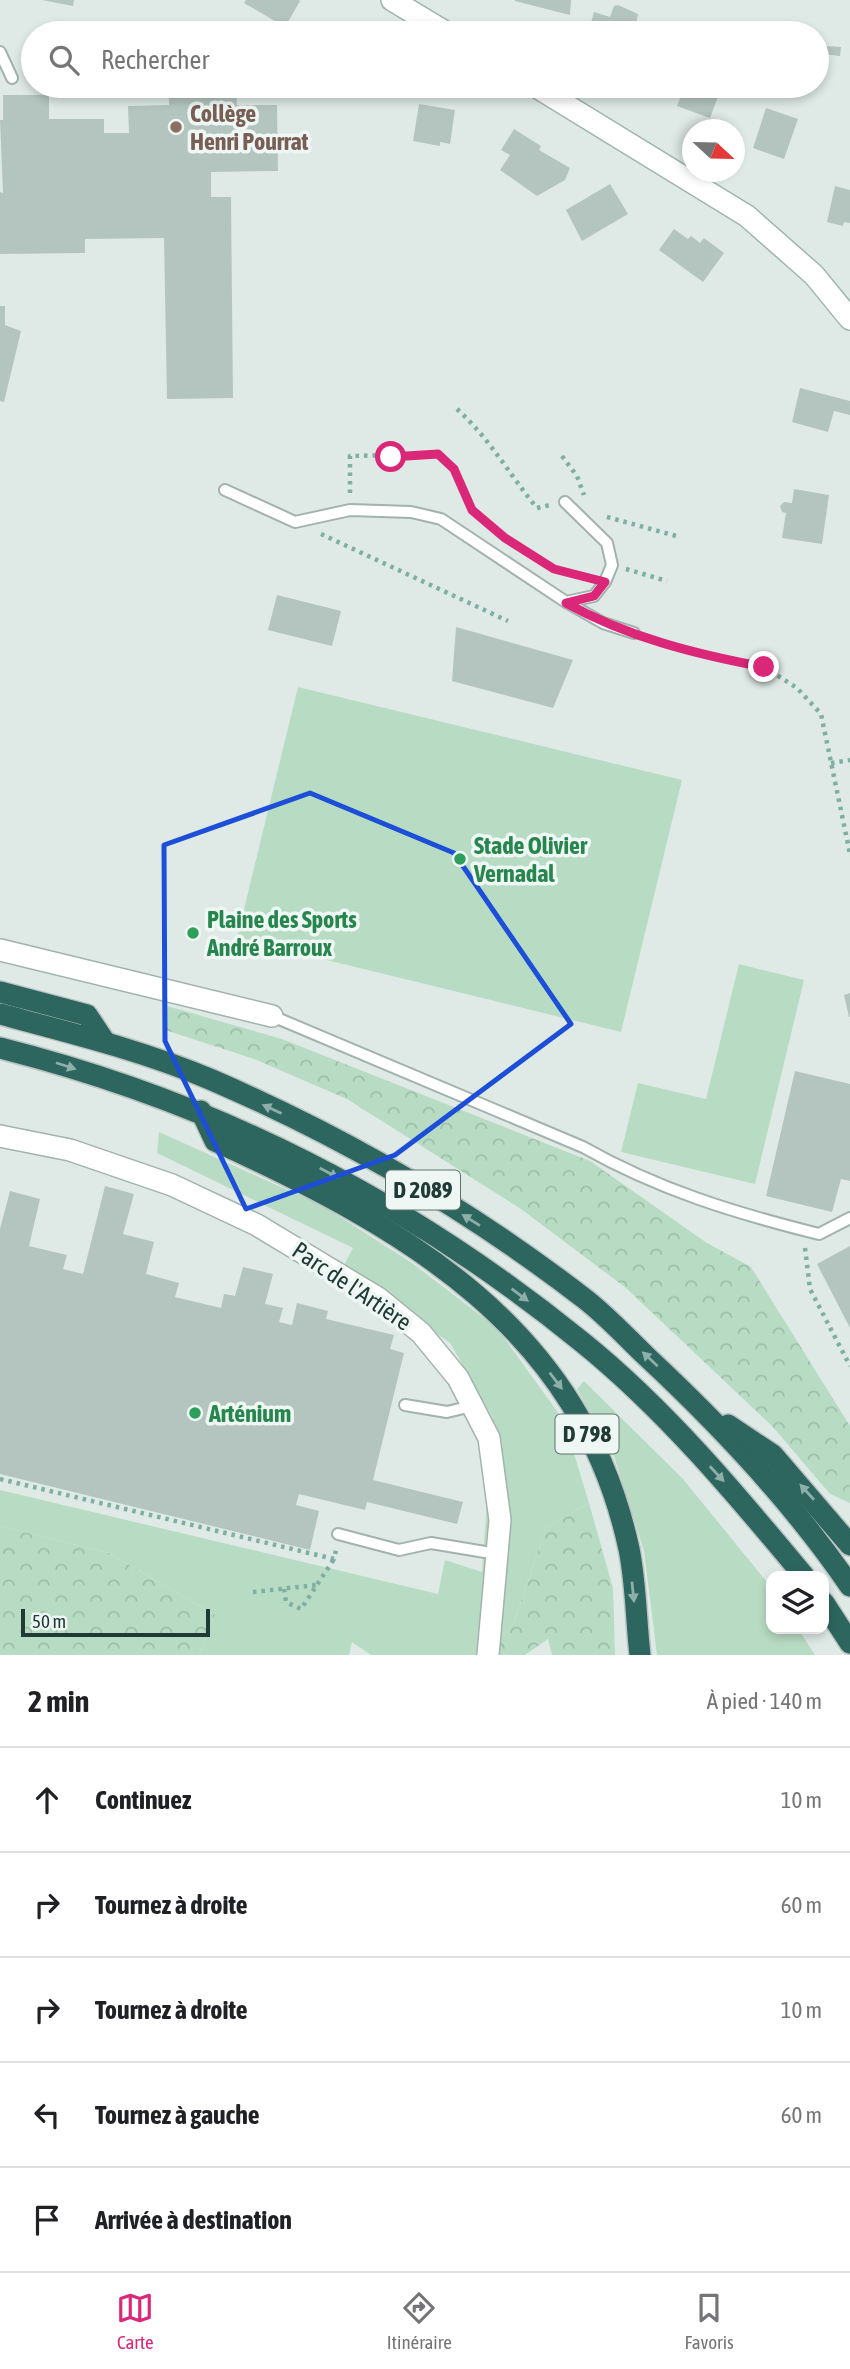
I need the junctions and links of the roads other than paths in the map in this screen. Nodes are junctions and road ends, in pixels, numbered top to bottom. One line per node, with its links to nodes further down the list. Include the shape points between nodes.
1 (392, 0): 2 (street)
2 (427, 21)
3 (0, 52): 4 (lane)
4 (12, 78)
5 (555, 98): 6 (street, via 747,216 814,275)
6 (850, 319)
7 (225, 490): 9 (lane, via 295,522 350,510 411,512 440,519)
8 (565, 502): 9 (lane, via 607,543 612,565 594,596)
9 (566, 603): 10 (lane, via 603,624)
10 (634, 633)
11 (0, 950): 14 (street)
12 (0, 992): 15 (highway, via 88,1016)
13 (0, 1014): 15 (highway, D 2089)
14 (272, 1016): 19 (lane, via 724,1210 820,1234)
15 (105, 1042): 22 (highway, D 2089, one-way to 15, via 587,1300 390,1168 211,1080)
16 (0, 1048): 17 (highway, D 2089, one-way to 17)
17 (201, 1111): 26 (highway, D 2089, one-way to 26, via 266,1139 363,1191 479,1264 584,1343 670,1424); 31 (highway, D 798, one-way to 31, via 215,1142 297,1179 439,1263 519,1332 572,1403 607,1476 629,1550)
18 (0, 1136): 21 (street, Parc de l'Artière, via 70,1150 172,1185 257,1225 378,1298 421,1332 457,1378)
19 (850, 1218)
20 (405, 1405): 21 (lane, via 447,1412)
21 (472, 1406): 25 (street, Parc de l'Artière, via 489,1438 500,1520)
22 (699, 1406): 24 (highway, one-way to 22, via 773,1455); 27 (highway, D 2089, via 810,1527)
23 (338, 1534): 25 (lane, via 399,1550 431,1543)
24 (850, 1545)
25 (497, 1555): 30 (street, Parc de l'Artière)
26 (800, 1571)
27 (850, 1586)
28 (829, 1611): 29 (highway)
29 (850, 1643)
30 (488, 1655)
31 (640, 1655)

